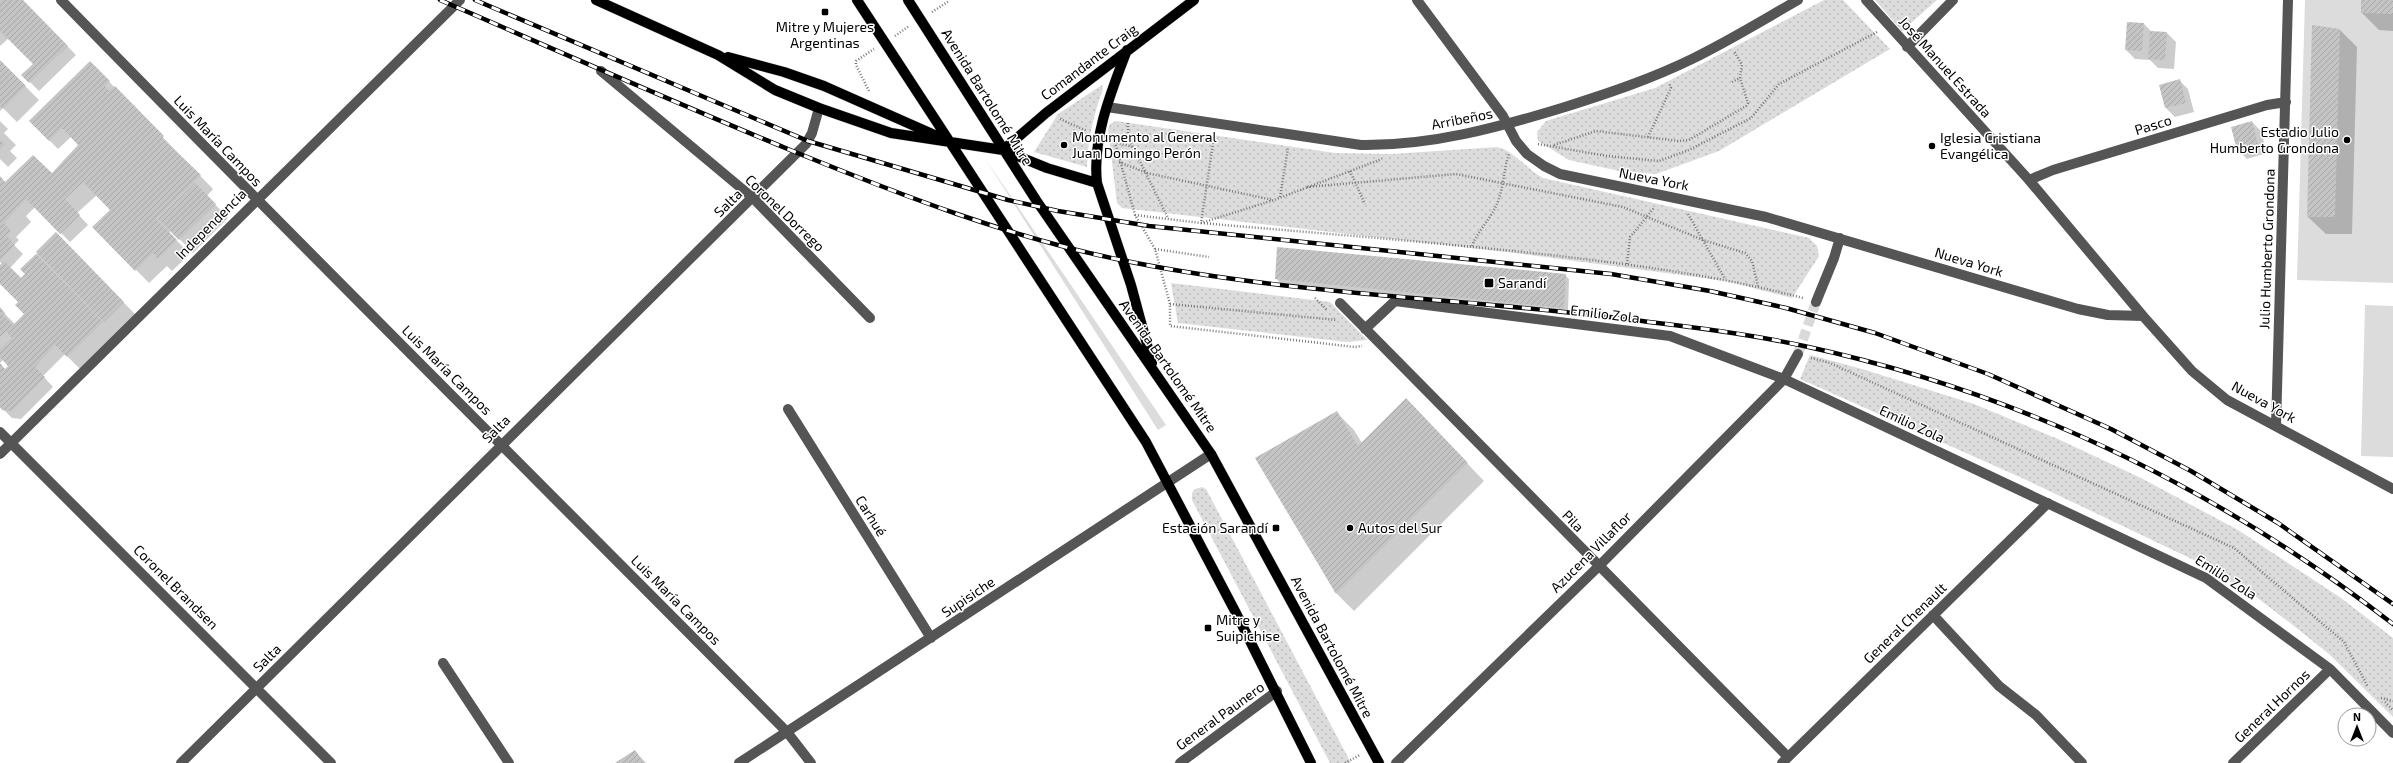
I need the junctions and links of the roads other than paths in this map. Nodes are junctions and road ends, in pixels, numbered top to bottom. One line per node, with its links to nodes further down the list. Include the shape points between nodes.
1 (60, 0): 25 (street, Luis María Campos)
2 (460, 0): 25 (street, Independencia)
3 (596, 0): 14 (main road)
4 (856, 0): 20 (main road)
5 (908, 0): 21 (main road, Avenida Bartolomé Mitre)
6 (1194, 0): 13 (main road, Comandante Craig)
7 (1417, 0): 19 (street, Nueva York)
8 (1798, 0): 19 (street, Arribeños, via 1664,72 1622,89)
9 (1866, 0): 12 (street, José Manuel Estrada)
10 (1953, 0): 12 (street)
11 (2288, 0): 16 (street, Julio Humberto Grondona)
12 (1907, 47): 22 (street, José Manuel Estrada)
13 (1127, 50): 17 (main road); 21 (main road, Comandante Craig)
14 (718, 54): 18 (main road, via 775,90); 20 (main road, via 824,86)
15 (601, 71): 24 (street, Coronel Dorrego)
16 (2286, 102): 22 (street, Pasco, via 2260,107 2053,170); 36 (street, Julio Humberto Grondona)
17 (1107, 107): 19 (street, Arribeños, via 1361,145 1392,145); 23 (main road, via 1095,166)
18 (819, 108): 20 (main road, via 891,133); 24 (street, Salta, via 806,144)
19 (1507, 125): 26 (street, Nueva York, via 1516,141 1528,154 1560,174 1766,217)
20 (950, 142): 21 (main road); 42 (main road, via 1146,442)
21 (1003, 150): 23 (main road, via 1047,168); 33 (main road, Avenida Bartolomé Mitre)
22 (2029, 180): 29 (street, José Manuel Estrada)
23 (1098, 183): 33 (main road)
24 (753, 198): 30 (street, Coronel Dorrego); 39 (street, Salta)
25 (256, 199): 38 (street, Independencia); 39 (street, Luis María Campos)
26 (1840, 238): 27 (street); 29 (street, Nueva York, via 2078,309 2108,315)
27 (1816, 302)
28 (1340, 303): 31 (street, Pila)
29 (2143, 316): 36 (street, Nueva York, via 2192,371 2232,403)
30 (870, 318)
31 (1365, 329): 34 (street, Emilio Zola, via 1395,301 1670,336); 45 (street, Pila)
32 (1798, 354): 34 (street, Azucena Villaflor)
33 (1154, 370): 41 (main road, Avenida Bartolomé Mitre)
34 (1784, 379): 44 (street, Emilio Zola); 45 (street, Azucena Villaflor)
35 (788, 408): 47 (street, Carhué)
36 (2276, 426): 43 (street, Nueva York)
37 (0, 432): 38 (street, Coronel Brandsen)
38 (11, 443): 40 (street, Independencia); 50 (street, Coronel Brandsen)
39 (502, 444): 50 (street, Salta); 52 (street, Luis María Campos)
40 (0, 454)
41 (1211, 454): 42 (street, Supisiche); 62 (main road, Avenida Bartolomé Mitre)
42 (1168, 481): 47 (street, Supisiche); 51 (main road)
43 (2393, 489)
44 (2048, 503): 46 (street, General Chenault); 49 (street, Emilio Zola, via 2206,578)
45 (1598, 567): 54 (street, Pila); 63 (street, Azucena Villaflor)
46 (1933, 615): 54 (street, General Chenault); 64 (street, via 1999,686 2036,715)
47 (931, 638): 52 (street, Supisiche)
48 (443, 663): 57 (street)
49 (2330, 669): 53 (street, Emilio Zola); 65 (street, General Hornos)
50 (257, 687): 55 (street, Salta); 56 (street, Coronel Brandsen)
51 (1277, 691): 60 (street, General Paunero); 61 (main road)
52 (787, 732): 58 (street, Supisiche); 59 (street, Luis María Campos)
53 (2393, 733)
54 (1785, 760)
55 (181, 763)
56 (331, 763)
57 (509, 763)
58 (739, 763)
59 (811, 763)
60 (1180, 763)
61 (1311, 763)
62 (1379, 763)
63 (1396, 763)
64 (2082, 763)
65 (2233, 763)

